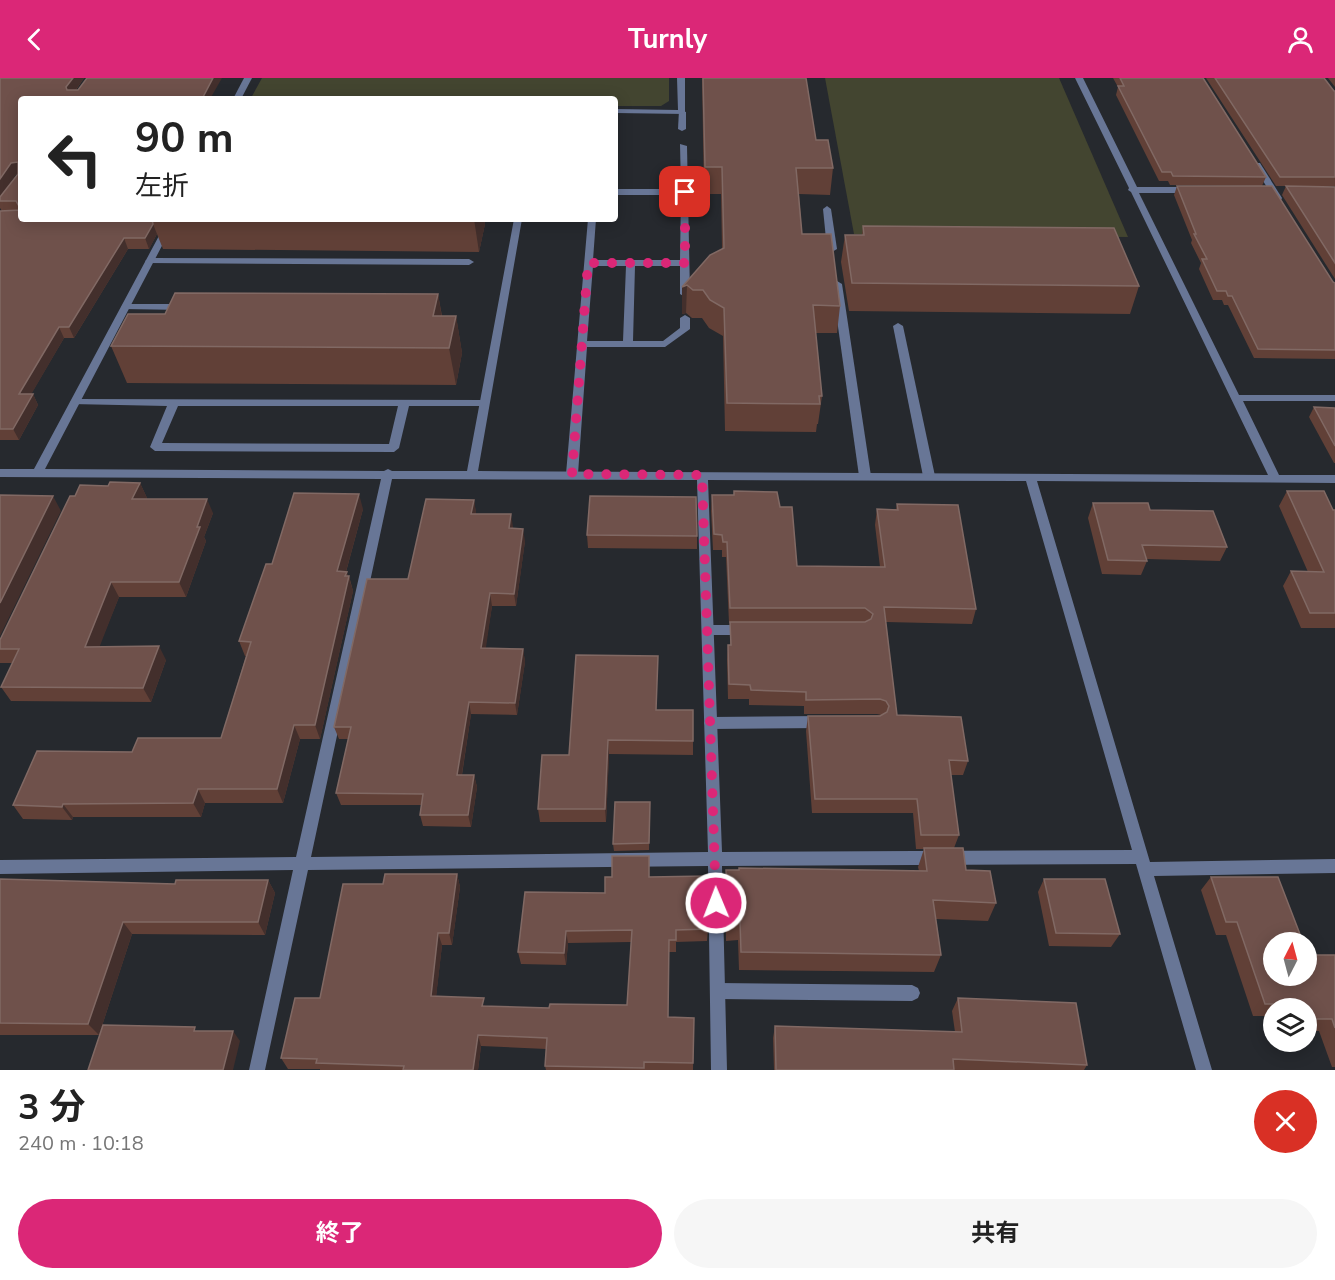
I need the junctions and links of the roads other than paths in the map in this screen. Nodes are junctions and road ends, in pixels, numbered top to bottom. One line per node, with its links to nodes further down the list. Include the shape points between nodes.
1 (248, 78): 4 (street)
2 (681, 78): 6 (street)
3 (1079, 78): 10 (street)
4 (239, 96)
5 (618, 111): 6 (street)
6 (682, 112): 7 (street)
7 (682, 129)
8 (683, 146): 16 (street)
9 (1249, 153): 13 (street)
10 (1132, 190): 11 (street); 36 (street)
11 (1203, 190)
12 (1262, 190): 13 (street)
13 (1273, 190): 14 (street); 18 (street)
14 (1284, 190)
15 (618, 192): 16 (street)
16 (685, 192): 27 (street)
17 (826, 209): 22 (street)
18 (1286, 210)
19 (170, 222): 23 (street)
20 (517, 222): 41 (street)
21 (592, 222): 25 (street)
22 (833, 255)
23 (150, 261): 24 (street); 30 (street)
24 (469, 262)
25 (588, 263): 26 (street); 34 (street)
26 (632, 263): 27 (street); 35 (street)
27 (685, 263): 29 (street)
28 (837, 278): 48 (street)
29 (685, 294)
30 (126, 307): 31 (street); 38 (street)
31 (191, 307)
32 (685, 318): 35 (street, via 685,329 665,345)
33 (898, 326): 49 (street)
34 (582, 344): 35 (street); 46 (street)
35 (628, 344)
36 (1235, 398): 37 (street); 51 (street)
37 (1335, 398)
38 (75, 402): 39 (street); 43 (street)
39 (174, 402): 40 (street); 40 (street, via 154,447 394,448)
40 (404, 403): 41 (street)
41 (484, 403): 45 (street)
42 (0, 473): 43 (street)
43 (38, 473): 44 (street, via 86,479)
44 (388, 473): 45 (street); 59 (street)
45 (472, 474): 46 (street)
46 (572, 474): 47 (street)
47 (702, 475): 48 (street); 53 (street)
48 (865, 476): 49 (street)
49 (929, 476): 50 (street)
50 (1030, 477): 51 (street); 58 (street)
51 (1275, 478): 52 (street)
52 (1335, 479)
53 (708, 630): 54 (street); 56 (street)
54 (755, 630)
55 (842, 722): 56 (street)
56 (711, 723): 57 (street)
57 (715, 859): 58 (street); 59 (street); 62 (street)
58 (1143, 863): 60 (street); 66 (street)
59 (304, 865): 61 (street); 64 (street)
60 (1335, 866)
61 (0, 867)
62 (718, 991): 63 (street); 65 (street)
63 (912, 993)
64 (258, 1070)
65 (719, 1070)
66 (1204, 1070)

